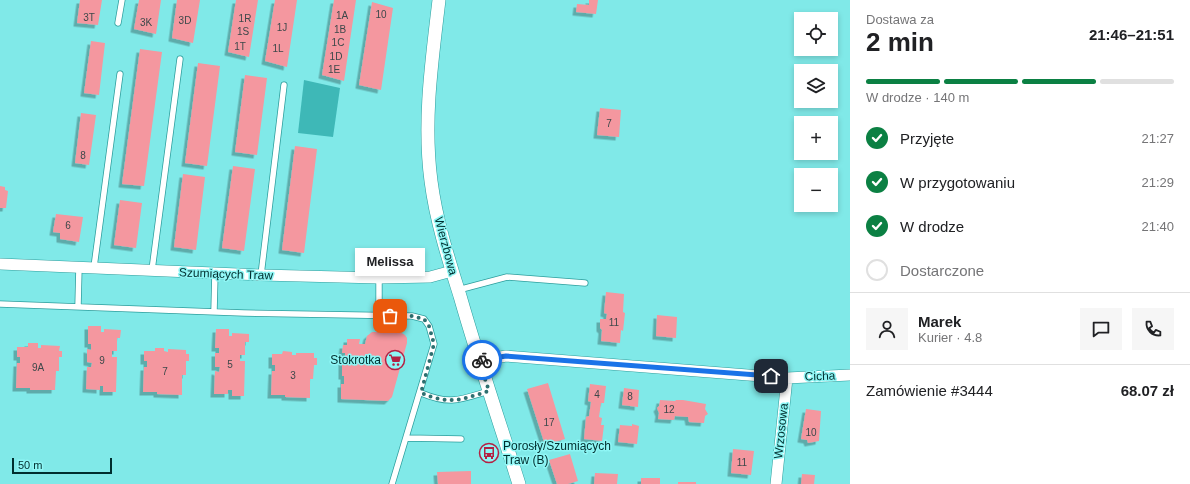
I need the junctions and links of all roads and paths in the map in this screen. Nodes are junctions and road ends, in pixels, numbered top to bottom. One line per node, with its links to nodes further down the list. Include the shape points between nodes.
1 (122, 0): 3 (lane)
2 (439, 0): 11 (street, Wierzbowa, via 428,92 428,144 436,213)
3 (118, 23)
4 (180, 59): 10 (lane)
5 (120, 74): 9 (lane)
6 (284, 85): 13 (lane)
7 (0, 264): 8 (street, Szumiących Traw)
8 (79, 267): 9 (street, Szumiących Traw); 18 (lane)
9 (94, 268): 10 (street, Szumiących Traw)
10 (152, 270): 12 (street, Szumiących Traw)
11 (452, 271): 14 (street, Szumiących Traw, via 430,277); 16 (street, Wierzbowa)
12 (215, 273): 13 (street, Szumiących Traw); 19 (lane)
13 (261, 275): 14 (street, Szumiących Traw)
14 (379, 278): 20 (lane)
15 (585, 283): 16 (lane, via 507,277)
16 (458, 290): 21 (street, Wierzbowa)
17 (0, 304): 18 (lane)
18 (78, 306): 19 (lane)
19 (214, 311): 20 (lane)
20 (379, 316): 25 (lane, via 412,316 424,319 429,326 434,344)
21 (479, 361): 23 (street, Cicha, via 506,356); 24 (street, Wierzbowa)
22 (850, 375): 23 (street, Cicha)
23 (786, 378): 30 (street, Wrzosowa)
24 (489, 391): 25 (lane, via 450,401); 29 (street, Wierzbowa)
25 (421, 393): 26 (lane)
26 (407, 438): 27 (lane); 28 (lane)
27 (461, 439)
28 (392, 484)
29 (519, 484)
30 (776, 484)

